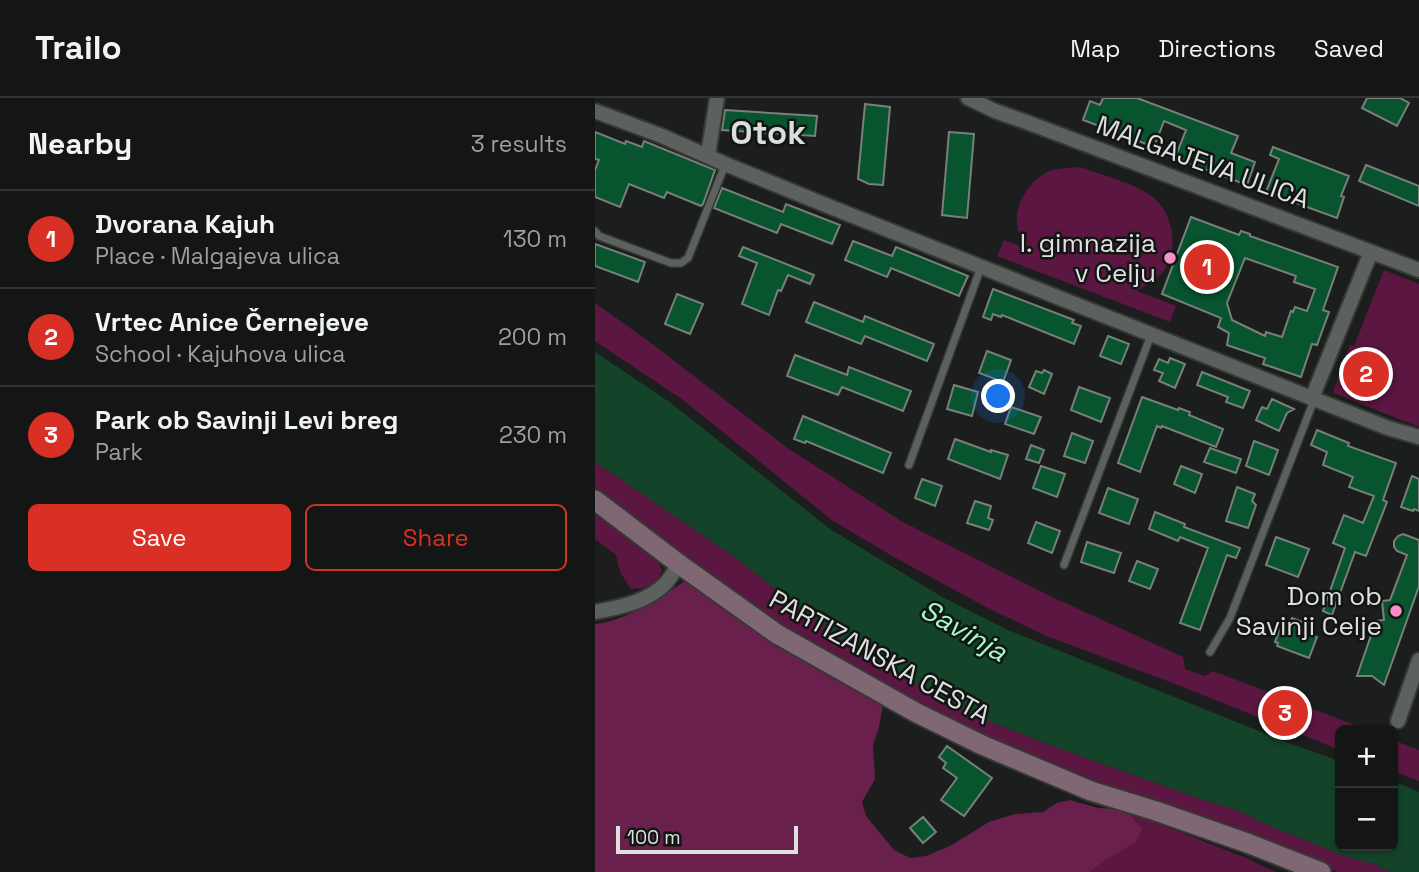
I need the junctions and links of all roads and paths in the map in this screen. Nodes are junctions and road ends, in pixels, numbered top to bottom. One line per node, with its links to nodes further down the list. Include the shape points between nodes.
1 (717, 98): 4 (street)
2 (969, 99): 7 (street, MALGAJEVA ULICA)
3 (595, 111): 4 (street)
4 (708, 155): 5 (street)
5 (725, 164): 6 (lane, via 688,258 681,262 671,263 599,236); 8 (street)
6 (595, 230)
7 (1371, 252): 9 (street, MALGAJEVA ULICA); 11 (street)
8 (981, 266): 10 (street); 13 (lane)
9 (1419, 270)
10 (1151, 334): 11 (street); 16 (lane)
11 (1313, 398): 12 (street); 18 (lane, via 1230,618)
12 (1419, 437)
13 (909, 465)
14 (595, 500): 15 (street, PARTIZANSKA CESTA)
15 (679, 564): 17 (street, via 666,583 642,600); 21 (street, PARTIZANSKA CESTA, via 777,634 948,729 1091,791)
16 (1064, 565)
17 (595, 612)
18 (1210, 652)
19 (1419, 660): 20 (street)
20 (1398, 721)
21 (1321, 872)

